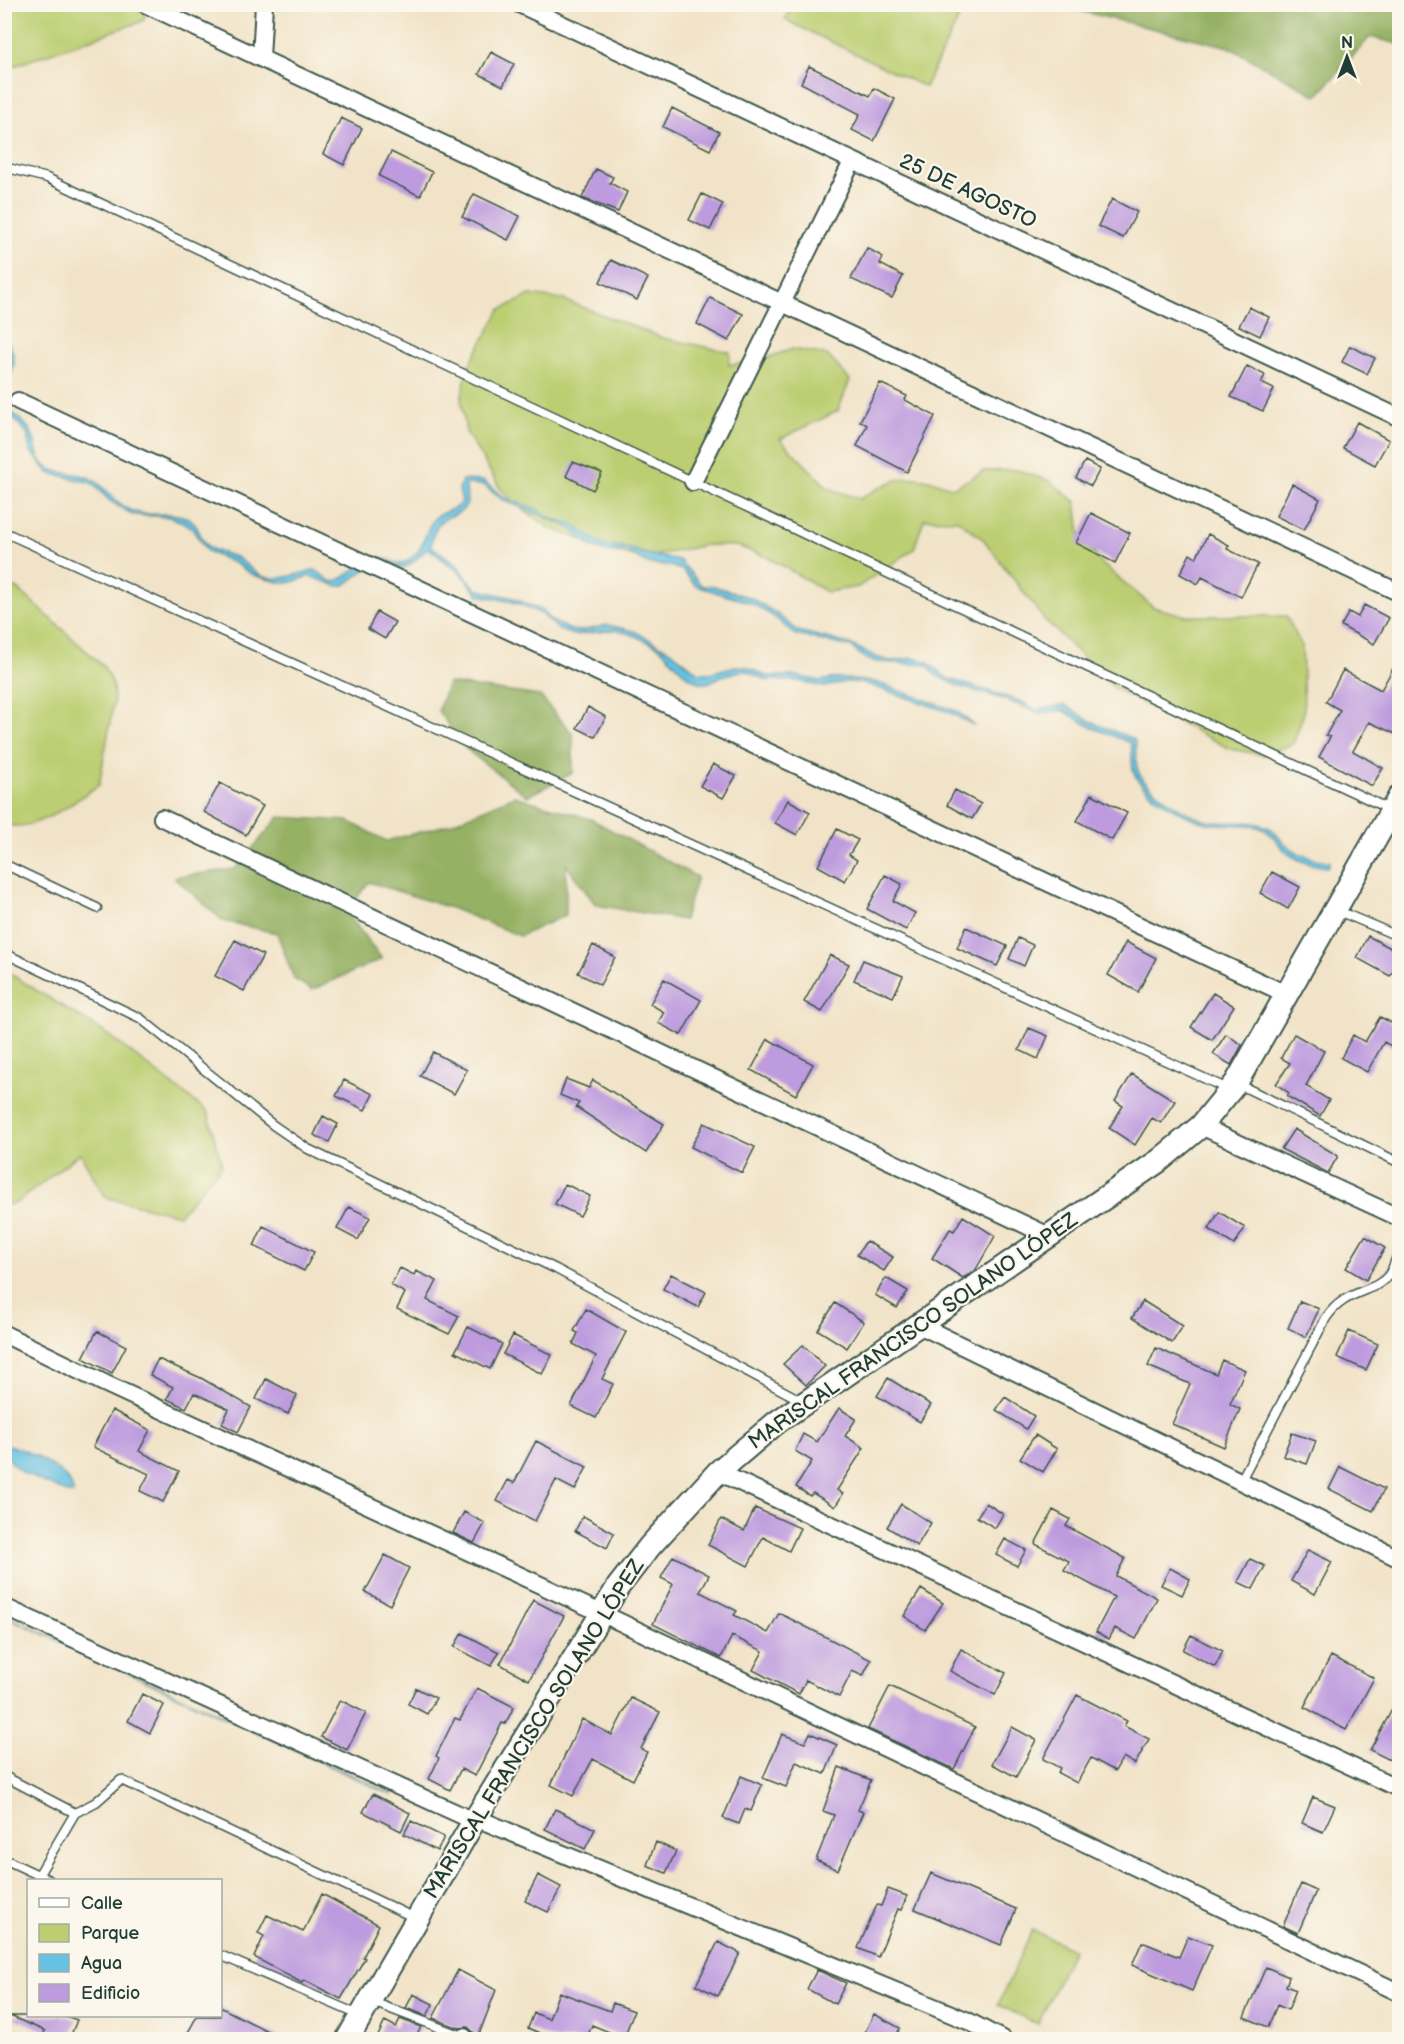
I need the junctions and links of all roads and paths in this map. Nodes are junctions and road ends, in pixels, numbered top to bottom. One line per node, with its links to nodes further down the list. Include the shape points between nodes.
1 (146, 4): 4 (street)
2 (264, 4): 4 (street)
3 (519, 4): 5 (street, 25 DE AGOSTO)
4 (261, 58): 7 (street)
5 (852, 162): 7 (street); 9 (street, 25 DE AGOSTO)
6 (4, 167): 10 (lane, via 47,177)
7 (782, 303): 10 (street); 12 (street)
8 (18, 401): 20 (street)
9 (1400, 418)
10 (693, 482): 13 (lane)
11 (4, 532): 21 (lane)
12 (1400, 593)
13 (1396, 803): 17 (main road, MARISCAL FRANCISCO SOLANO LÓPEZ)
14 (162, 818): 25 (street)
15 (4, 864): 16 (lane)
16 (96, 908)
17 (1335, 910): 18 (lane); 20 (main road, MARISCAL FRANCISCO SOLANO LÓPEZ)
18 (1400, 937)
19 (4, 953): 29 (lane, via 140,1018 308,1149 556,1269)
20 (1288, 995): 21 (main road, MARISCAL FRANCISCO SOLANO LÓPEZ)
21 (1234, 1087): 22 (main road, MARISCAL FRANCISCO SOLANO LÓPEZ); 23 (lane)
22 (1201, 1126): 24 (street); 25 (main road, MARISCAL FRANCISCO SOLANO LÓPEZ, via 1160,1160)
23 (1400, 1163)
24 (1400, 1218)
25 (1049, 1236): 27 (main road, MARISCAL FRANCISCO SOLANO LÓPEZ)
26 (1400, 1249): 31 (lane, via 1390,1274 1382,1282 1346,1297 1329,1312)
27 (919, 1325): 29 (main road, MARISCAL FRANCISCO SOLANO LÓPEZ); 31 (street)
28 (4, 1334): 34 (street)
29 (805, 1402): 30 (main road, MARISCAL FRANCISCO SOLANO LÓPEZ, via 748,1444)
30 (718, 1472): 34 (main road, MARISCAL FRANCISCO SOLANO LÓPEZ, via 650,1546); 36 (street)
31 (1240, 1482): 32 (street)
32 (1400, 1559)
33 (4, 1607): 38 (street)
34 (601, 1613): 38 (main road, MARISCAL FRANCISCO SOLANO LÓPEZ); 44 (street)
35 (4, 1776): 37 (lane)
36 (1400, 1789)
37 (75, 1813): 40 (lane); 42 (lane, via 96,1802 115,1783 126,1781)
38 (475, 1820): 42 (main road, MARISCAL FRANCISCO SOLANO LÓPEZ); 48 (street, via 968,2021)
39 (4, 1859): 40 (lane)
40 (38, 1876): 41 (lane)
41 (45, 1879)
42 (416, 1919): 45 (main road, MARISCAL FRANCISCO SOLANO LÓPEZ)
43 (222, 1956): 45 (lane)
44 (1400, 1993)
45 (364, 2008): 46 (lane); 47 (main road, MARISCAL FRANCISCO SOLANO LÓPEZ)
46 (466, 2039)
47 (347, 2040)
48 (1004, 2040)

